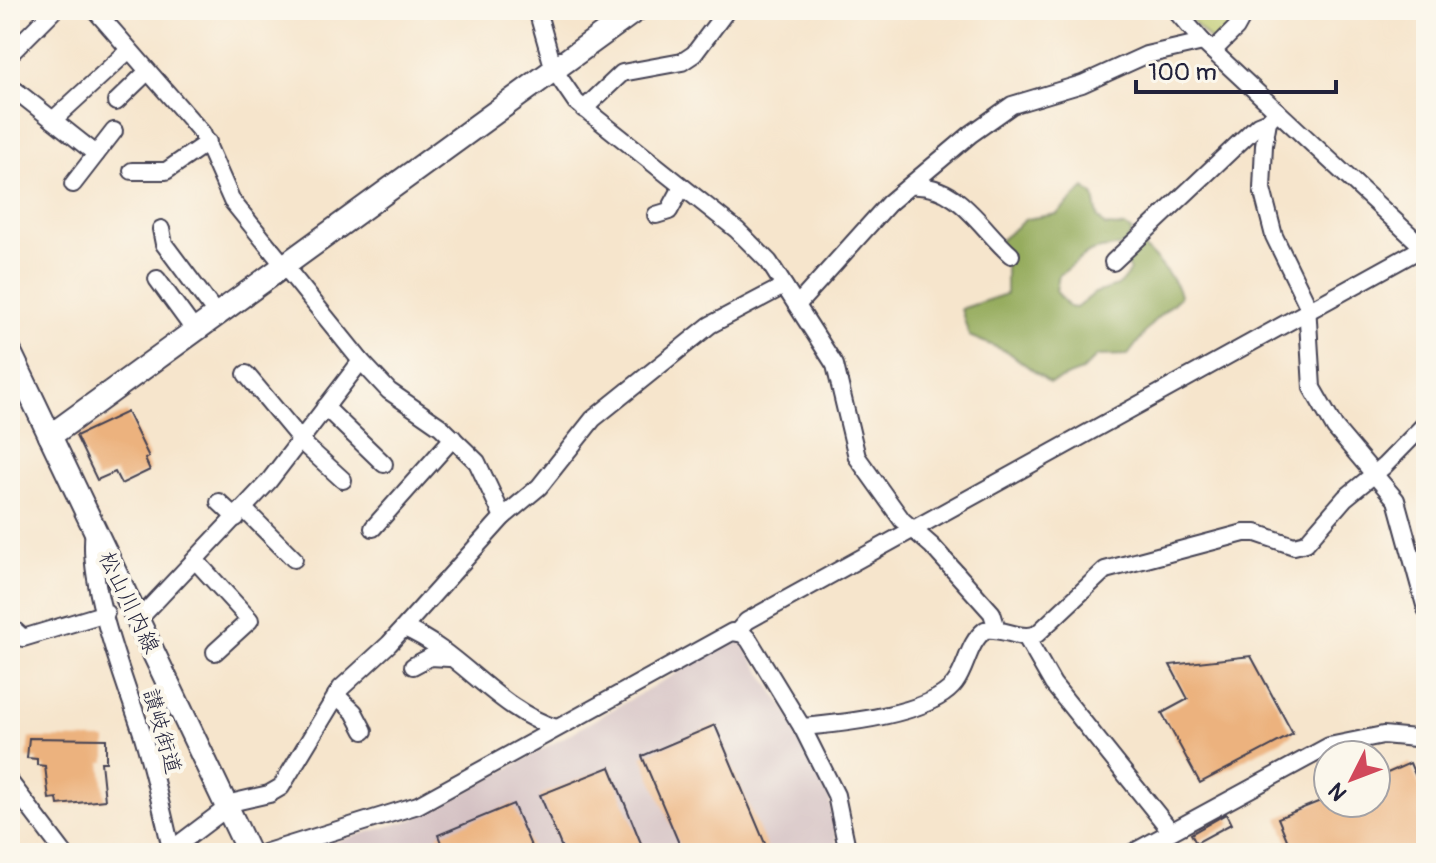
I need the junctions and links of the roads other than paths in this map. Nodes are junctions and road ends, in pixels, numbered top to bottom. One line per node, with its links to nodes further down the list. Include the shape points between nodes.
1 (54, 10): 10 (street)
2 (95, 10): 9 (street)
3 (537, 10): 11 (street)
4 (636, 10): 11 (street)
5 (727, 10): 15 (street, via 694,54 682,62 622,73)
6 (1175, 10): 8 (street)
7 (1246, 10): 8 (street, via 1236,28)
8 (1208, 46): 16 (street); 23 (street, via 1146,55 1082,84 1024,98)
9 (128, 51): 12 (street); 17 (street)
10 (10, 54)
11 (554, 70): 15 (street); 30 (street)
12 (147, 72): 14 (street); 19 (street)
13 (10, 86): 17 (street)
14 (116, 102)
15 (584, 109): 24 (street)
16 (1273, 116): 27 (street); 29 (street); 34 (street, via 1260,174 1265,203)
17 (53, 120): 20 (street)
18 (114, 131): 20 (street)
19 (208, 142): 21 (street, via 166,171); 30 (street, via 232,201)
20 (96, 154): 22 (street)
21 (132, 171)
22 (73, 184)
23 (910, 186): 28 (street, via 933,187 970,208); 33 (street, via 860,232)
24 (682, 187): 25 (street, via 669,211); 32 (street, via 748,239)
25 (656, 215)
26 (161, 229): 35 (street, via 164,244)
27 (1424, 246): 34 (street)
28 (1011, 255)
29 (1113, 262)
30 (284, 266): 35 (street); 38 (street)
31 (157, 279): 36 (street)
32 (784, 286): 33 (street); 50 (street, via 710,325 604,410 539,487)
33 (799, 303): 53 (street, via 835,365 857,457)
34 (1308, 311): 46 (street, via 1312,388 1335,428); 53 (street)
35 (217, 315): 36 (street)
36 (195, 331): 42 (street)
37 (10, 352): 42 (street, 松山川内線)
38 (361, 361): 40 (street); 43 (street, via 398,399)
39 (246, 374): 44 (street)
40 (325, 407): 44 (street); 45 (street)
41 (1426, 423): 46 (street)
42 (50, 436): 52 (street, 松山川内線)
43 (453, 438): 50 (street, via 486,476); 51 (street)
44 (300, 440): 47 (street); 49 (street)
45 (384, 464)
46 (1376, 473): 56 (street, via 1396,500); 63 (street, via 1345,498 1306,543 1294,546 1244,533 1109,568 1042,631)
47 (343, 480)
48 (219, 502): 49 (street)
49 (240, 513): 54 (street); 55 (street)
50 (503, 517): 60 (street)
51 (373, 528)
52 (94, 529): 57 (street, 讃岐街道, via 94,564); 58 (street, 松山川内線)
53 (913, 530): 61 (street, via 992,613); 62 (street, via 747,621)
54 (294, 559)
55 (196, 561): 58 (street); 64 (street, via 250,620)
56 (1426, 609)
57 (106, 613): 59 (street, via 23,638); 75 (street, 讃岐街道)
58 (139, 619): 73 (street, 松山川内線)
59 (10, 626)
60 (404, 629): 65 (street); 67 (street)
61 (997, 629): 63 (street); 68 (street, via 979,634 957,681 945,692 879,719)
62 (737, 632): 68 (street, via 749,640); 69 (street)
63 (1026, 637): 74 (street)
64 (215, 652)
65 (449, 658): 66 (street, via 430,657); 69 (street, via 500,700)
66 (413, 666)
67 (336, 695): 70 (street); 73 (street, via 281,787)
68 (802, 727): 79 (street, via 836,795)
69 (556, 728): 78 (street, via 418,805)
70 (364, 731)
71 (1426, 739): 74 (street, via 1383,735 1329,746)
72 (10, 782): 76 (street)
73 (227, 805): 75 (street); 77 (street, 松山川内線)
74 (1163, 841): 80 (street)
75 (172, 852)
76 (64, 853)
77 (249, 853)
78 (264, 853)
79 (848, 853)
80 (1132, 853)

